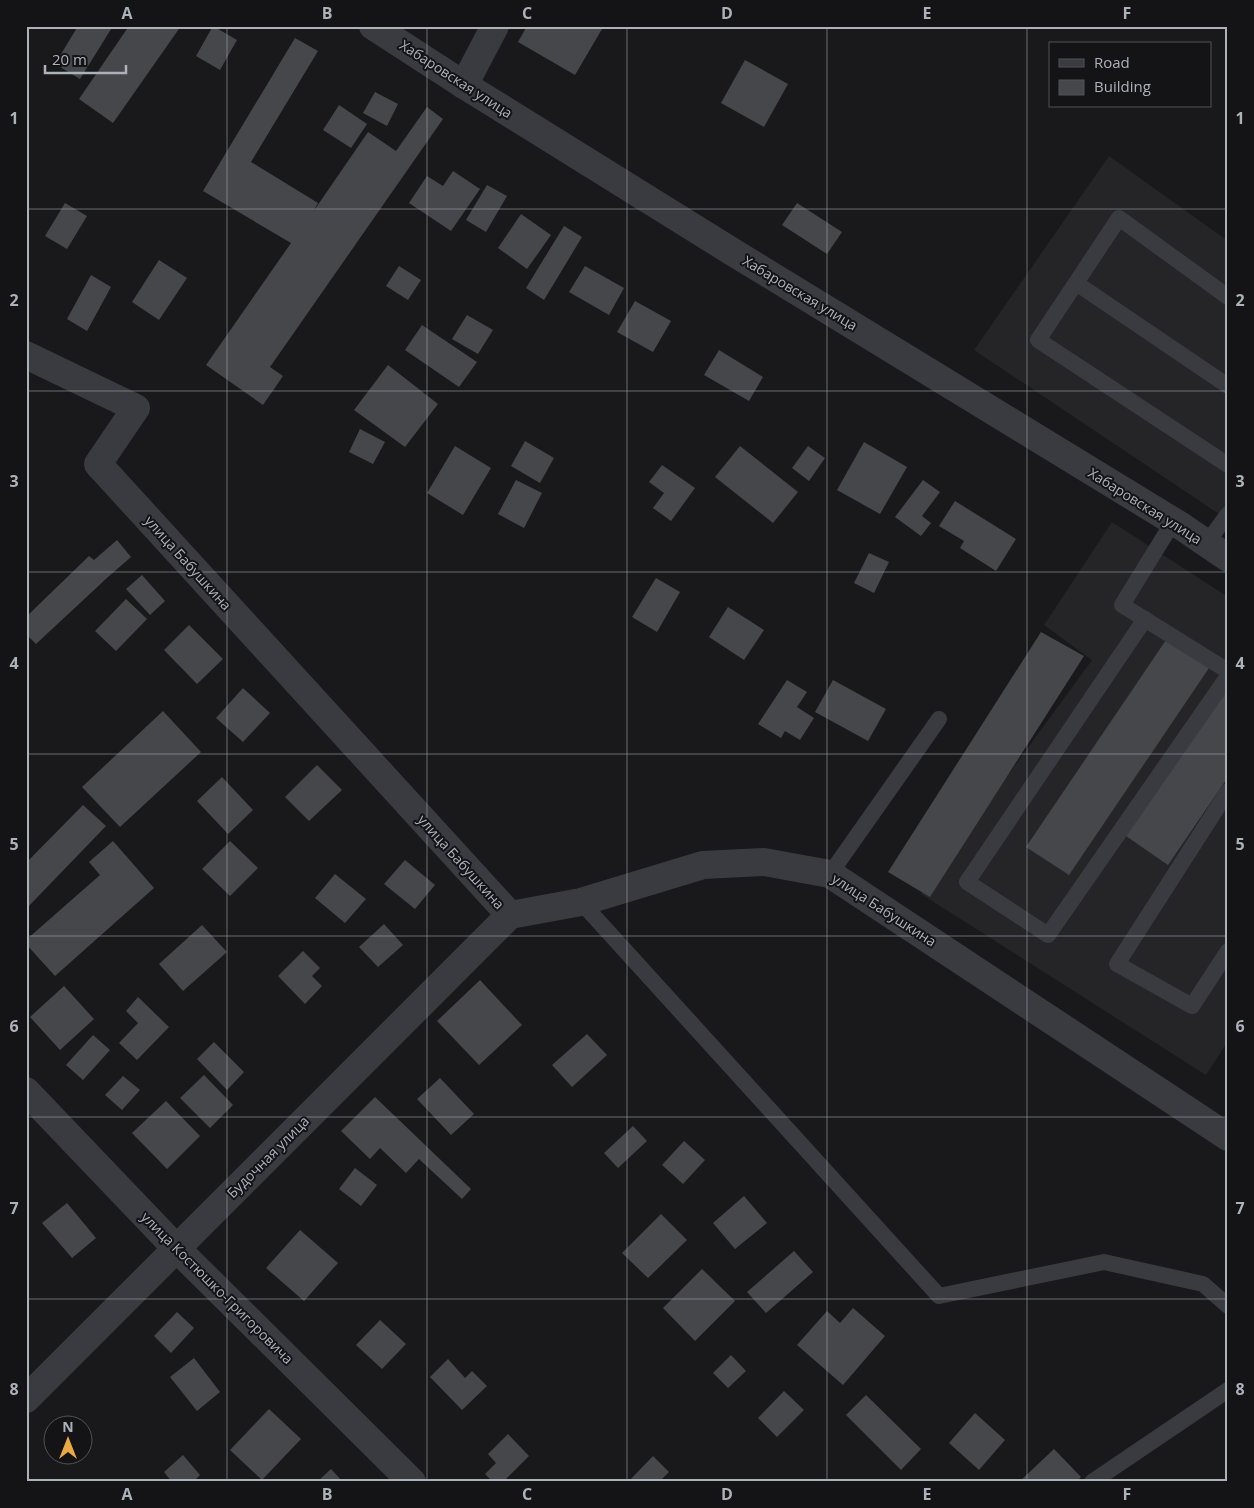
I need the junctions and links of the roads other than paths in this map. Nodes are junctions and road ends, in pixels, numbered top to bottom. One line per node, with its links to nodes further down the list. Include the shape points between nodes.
1 (373, 26): 3 (street, Хабаровская улица)
2 (494, 26): 3 (street)
3 (464, 85): 10 (street, Хабаровская улица)
4 (1076, 283): 5 (lane, via 1119,218); 7 (lane); 8 (lane, via 1038,340)
5 (1228, 297)
6 (26, 355): 19 (street, улица Бабушкина, via 136,408 98,464)
7 (1228, 386)
8 (1228, 465)
9 (1228, 514): 11 (lane)
10 (1172, 522): 11 (street, Хабаровская улица); 12 (lane, via 1122,605)
11 (1217, 551)
12 (1145, 619): 13 (lane); 14 (lane, via 967,882 1048,935)
13 (1228, 671)
14 (1228, 676)
15 (940, 720): 17 (lane)
16 (1228, 792): 20 (lane, via 1118,964 1192,1006)
17 (830, 874): 18 (street, улица Бабушкина, via 764,862 703,865); 22 (street, улица Бабушкина)
18 (581, 902): 19 (street, улица Бабушкина); 24 (lane, via 939,1296 1104,1262 1203,1284)
19 (510, 915): 23 (street, Будочная улица)
20 (1228, 951)
21 (26, 1091): 23 (street, улица Костюшко-Григоровича)
22 (1228, 1137)
23 (176, 1248): 26 (street, Будочная улица); 27 (street, улица Костюшко-Григоровича)
24 (1228, 1306)
25 (1228, 1390): 28 (lane)
26 (26, 1399)
27 (412, 1482)
28 (1092, 1482)

